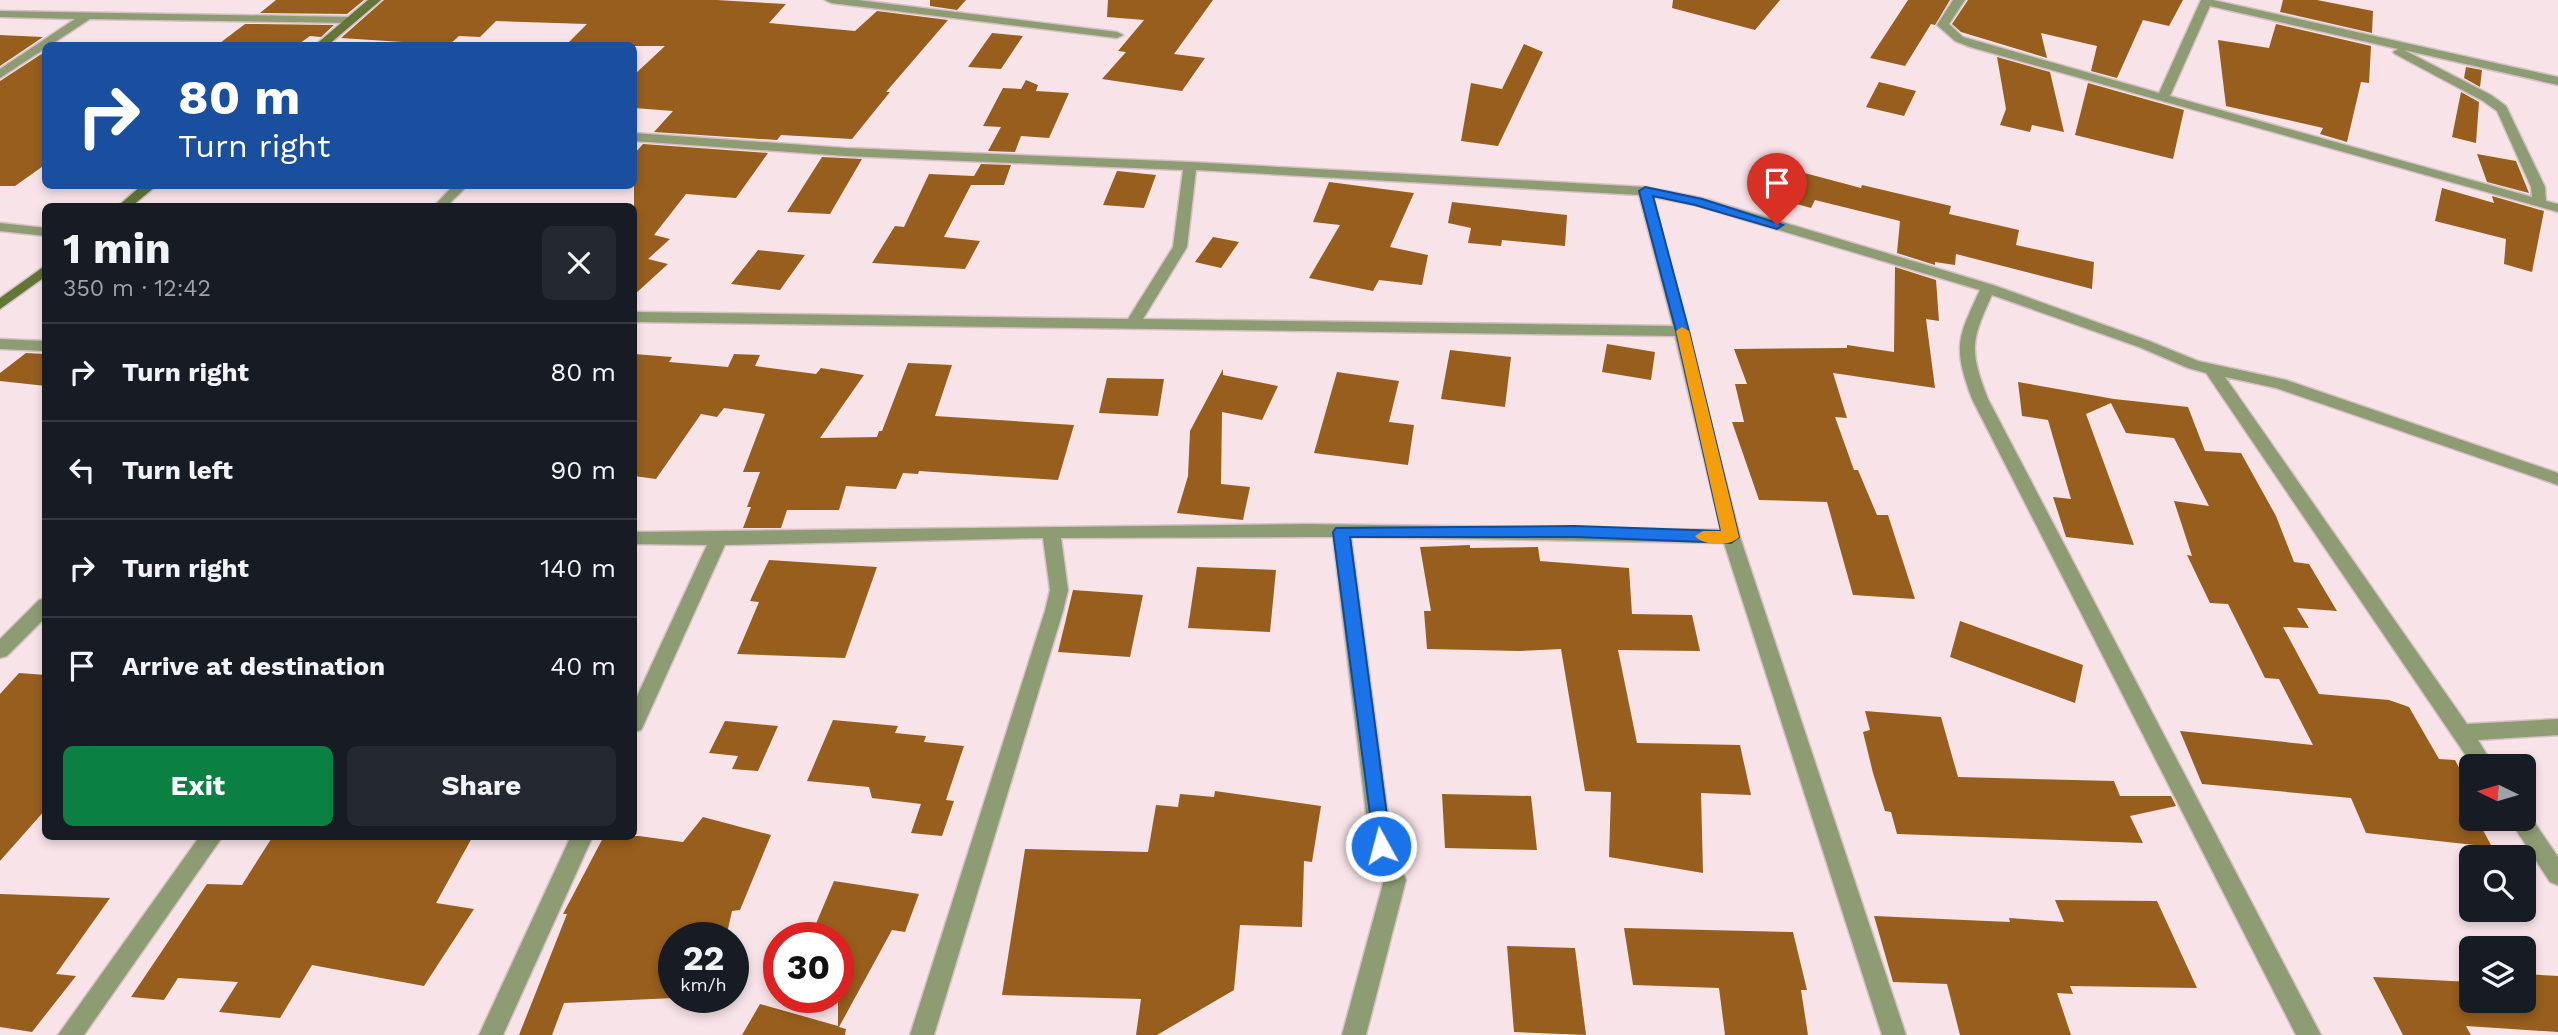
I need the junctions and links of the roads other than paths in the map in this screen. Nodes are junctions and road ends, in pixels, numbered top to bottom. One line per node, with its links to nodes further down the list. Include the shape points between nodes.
1 (375, 0): 7 (street)
2 (831, 0): 8 (street)
3 (1959, 0): 15 (street, via 1943,25 1959,39)
4 (2207, 1): 11 (street); 15 (street)
5 (0, 14): 6 (street)
6 (87, 16): 7 (street); 9 (street)
7 (351, 20): 10 (street)
8 (1118, 36)
9 (48, 42)
10 (324, 42)
11 (2384, 43): 14 (street); 23 (street, via 2502,109 2538,187)
12 (42, 46): 13 (street)
13 (0, 74)
14 (2558, 81)
15 (2164, 98): 23 (street)
16 (637, 137): 17 (street, via 846,152)
17 (1190, 166): 20 (street); 31 (street, via 1180,247)
18 (145, 189): 21 (street)
19 (457, 189): 22 (street)
20 (1645, 191): 28 (street, via 1697,201); 32 (street)
21 (128, 203)
22 (443, 203)
23 (2539, 203): 24 (street)
24 (2558, 208)
25 (0, 227): 26 (street)
26 (42, 232)
27 (42, 272): 29 (street)
28 (1988, 288): 35 (street); 57 (street, via 1964,341 1966,363 1980,399)
29 (0, 305)
30 (637, 317): 31 (street)
31 (1133, 323): 32 (street)
32 (1682, 331): 39 (street)
33 (0, 344): 34 (street)
34 (42, 346)
35 (2213, 371): 36 (street, via 2280,384); 46 (street)
36 (2558, 479)
37 (1051, 532): 38 (street); 41 (street); 54 (street, via 1059,590 1054,611)
38 (1341, 532): 39 (street); 55 (street, via 1381,846 1395,880)
39 (1731, 537): 56 (street)
40 (637, 538): 41 (street)
41 (718, 540): 44 (street)
42 (42, 609): 43 (street)
43 (0, 651)
44 (637, 717)
45 (2558, 727): 46 (street)
46 (2461, 733): 47 (street)
47 (2476, 754)
48 (2528, 831): 51 (street)
49 (210, 840): 52 (street)
50 (580, 840): 53 (street)
51 (2558, 875)
52 (70, 1035)
53 (491, 1035)
54 (922, 1035)
55 (1354, 1035)
56 (1894, 1035)
57 (2309, 1035)

